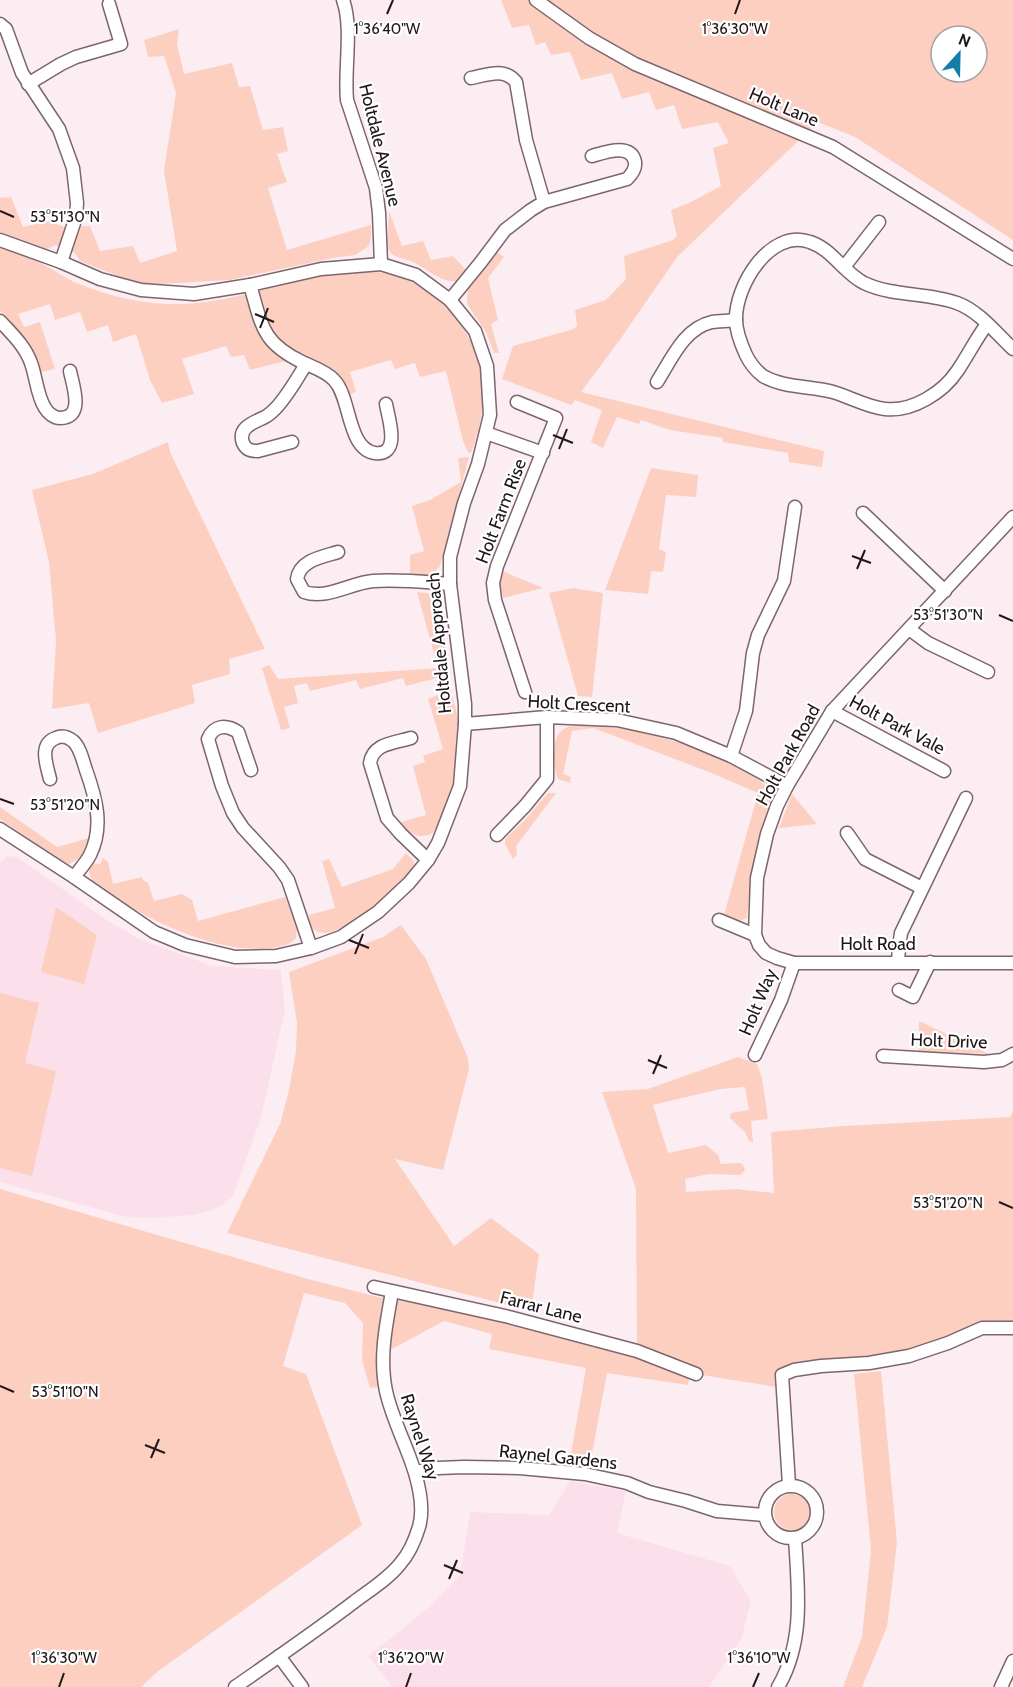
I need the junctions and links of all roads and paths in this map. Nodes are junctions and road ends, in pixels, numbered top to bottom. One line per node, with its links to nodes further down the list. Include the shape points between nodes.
1 (343, 0): 13 (street, Holtdale Avenue, via 347,100 376,188)
2 (536, 0): 11 (street, Holt Lane, via 589,38 635,64 833,147)
3 (109, 4): 6 (street, via 121,44 76,57)
4 (0, 24): 6 (street, via 6,29)
5 (471, 78): 8 (street, via 505,73 516,82 526,140)
6 (28, 84): 12 (street, via 59,129 76,182 76,217)
7 (592, 156): 8 (street, via 625,151 635,161 634,168 627,179)
8 (544, 202): 16 (street, via 505,230)
9 (879, 222): 14 (street)
10 (0, 240): 12 (street, Holtdale Approach)
11 (1013, 259)
12 (61, 262): 15 (street, Holtdale Approach, via 99,279 141,290 194,294)
13 (381, 264): 15 (street, Holtdale Approach, via 321,269); 16 (street, Holtdale Approach, via 416,275)
14 (844, 267): 17 (street, via 826,250 810,242 798,240 776,246 746,281); 19 (street, via 862,282 879,288 958,303)
15 (250, 285): 21 (street, via 270,339 276,347)
16 (450, 300): 26 (street, Holtdale Approach, via 475,331 487,366 490,415)
17 (736, 320): 19 (street, via 740,342 760,374 891,409 914,405 947,383); 23 (street, via 710,322 695,330 685,338)
18 (0, 321): 22 (street, via 23,346 43,407 56,417 69,416 75,409)
19 (987, 324): 20 (street)
20 (1013, 349)
21 (306, 364): 25 (street, via 333,379 340,388 358,440 371,452 380,453 391,444); 27 (street, via 277,407 268,416 249,424 242,437 248,450 258,452)
22 (70, 371)
23 (657, 382)
24 (517, 402): 28 (street, Holt Farm Rise, via 556,418)
25 (386, 404)
26 (486, 433): 28 (street); 33 (street, Holtdale Approach, via 450,557)
27 (292, 442)
28 (543, 453): 37 (street, Holt Farm Rise, via 496,566 493,583)
29 (795, 507): 42 (street, via 784,581 758,635 746,711)
30 (863, 513): 34 (street)
31 (1013, 517): 34 (street, Holt Park Road)
32 (338, 552): 33 (street, via 301,567 297,579 304,592 321,595 375,581)
33 (450, 584): 40 (street, Holtdale Approach)
34 (945, 591): 35 (street, Holt Park Road)
35 (909, 629): 36 (street, via 928,643); 38 (street, Holt Park Road)
36 (988, 672)
37 (525, 692)
38 (832, 711): 44 (street, Holt Park Vale); 46 (street, Holt Park Road)
39 (547, 717): 40 (street, Holt Crescent); 42 (street, Holt Crescent, via 617,720 676,733); 50 (street, via 547,779)
40 (465, 724): 51 (street, Holtdale Approach, via 460,786)
41 (411, 738): 51 (street, via 381,747 371,756 370,763 387,818)
42 (731, 756): 46 (street, Holt Crescent)
43 (251, 770): 56 (street, via 238,732 230,727 216,728 208,739 233,813 288,880)
44 (944, 771)
45 (50, 779): 52 (street, via 46,748 50,741 64,736 77,745 91,784 99,825 89,856)
46 (787, 786): 55 (street, Holt Park Road, via 765,843)
47 (966, 798): 53 (street)
48 (0, 829): 52 (street, Holtdale Approach)
49 (847, 833): 53 (street, via 865,859)
50 (497, 835)
51 (428, 860): 56 (street, Holtdale Approach, via 378,912 341,937)
52 (74, 877): 56 (street, Holtdale Approach, via 154,932 185,945 236,957 276,956)
53 (922, 888): 57 (street, via 902,933)
54 (719, 920): 55 (street)
55 (754, 935): 59 (street, Holt Road, via 766,953)
56 (311, 948)
57 (898, 962): 58 (street, Holt Road); 59 (street, Holt Road)
58 (930, 962): 60 (street, Holt Road); 61 (street, via 913,997)
59 (794, 963): 63 (street, Holt Way)
60 (1013, 963)
61 (899, 990)
62 (1013, 1054): 64 (street, Holt Drive, via 984,1062)
63 (755, 1055)
64 (883, 1056)
65 (374, 1287): 66 (street, Farrar Lane)
66 (392, 1292): 68 (street, Farrar Lane, via 638,1351); 69 (street, Raynel Way, via 385,1331 384,1375)
67 (1013, 1328): 70 (street, via 982,1328 909,1356 794,1370 782,1376)
68 (696, 1374)
69 (415, 1472): 71 (street, Raynel Gardens, via 464,1467 585,1474 717,1511); 73 (street, Raynel Way, via 420,1492 420,1526 401,1563)
70 (789, 1485): 71 (street, via 768,1498); 72 (street, via 806,1490 817,1504 816,1522 811,1530)
71 (765, 1515): 72 (street, via 778,1535)
72 (795, 1538): 77 (street, via 797,1635)
73 (279, 1656): 75 (street, Raynel Way); 76 (street)
74 (1013, 1662): 78 (street)
75 (235, 1687)
76 (303, 1687)
77 (778, 1687)
78 (1001, 1687)

